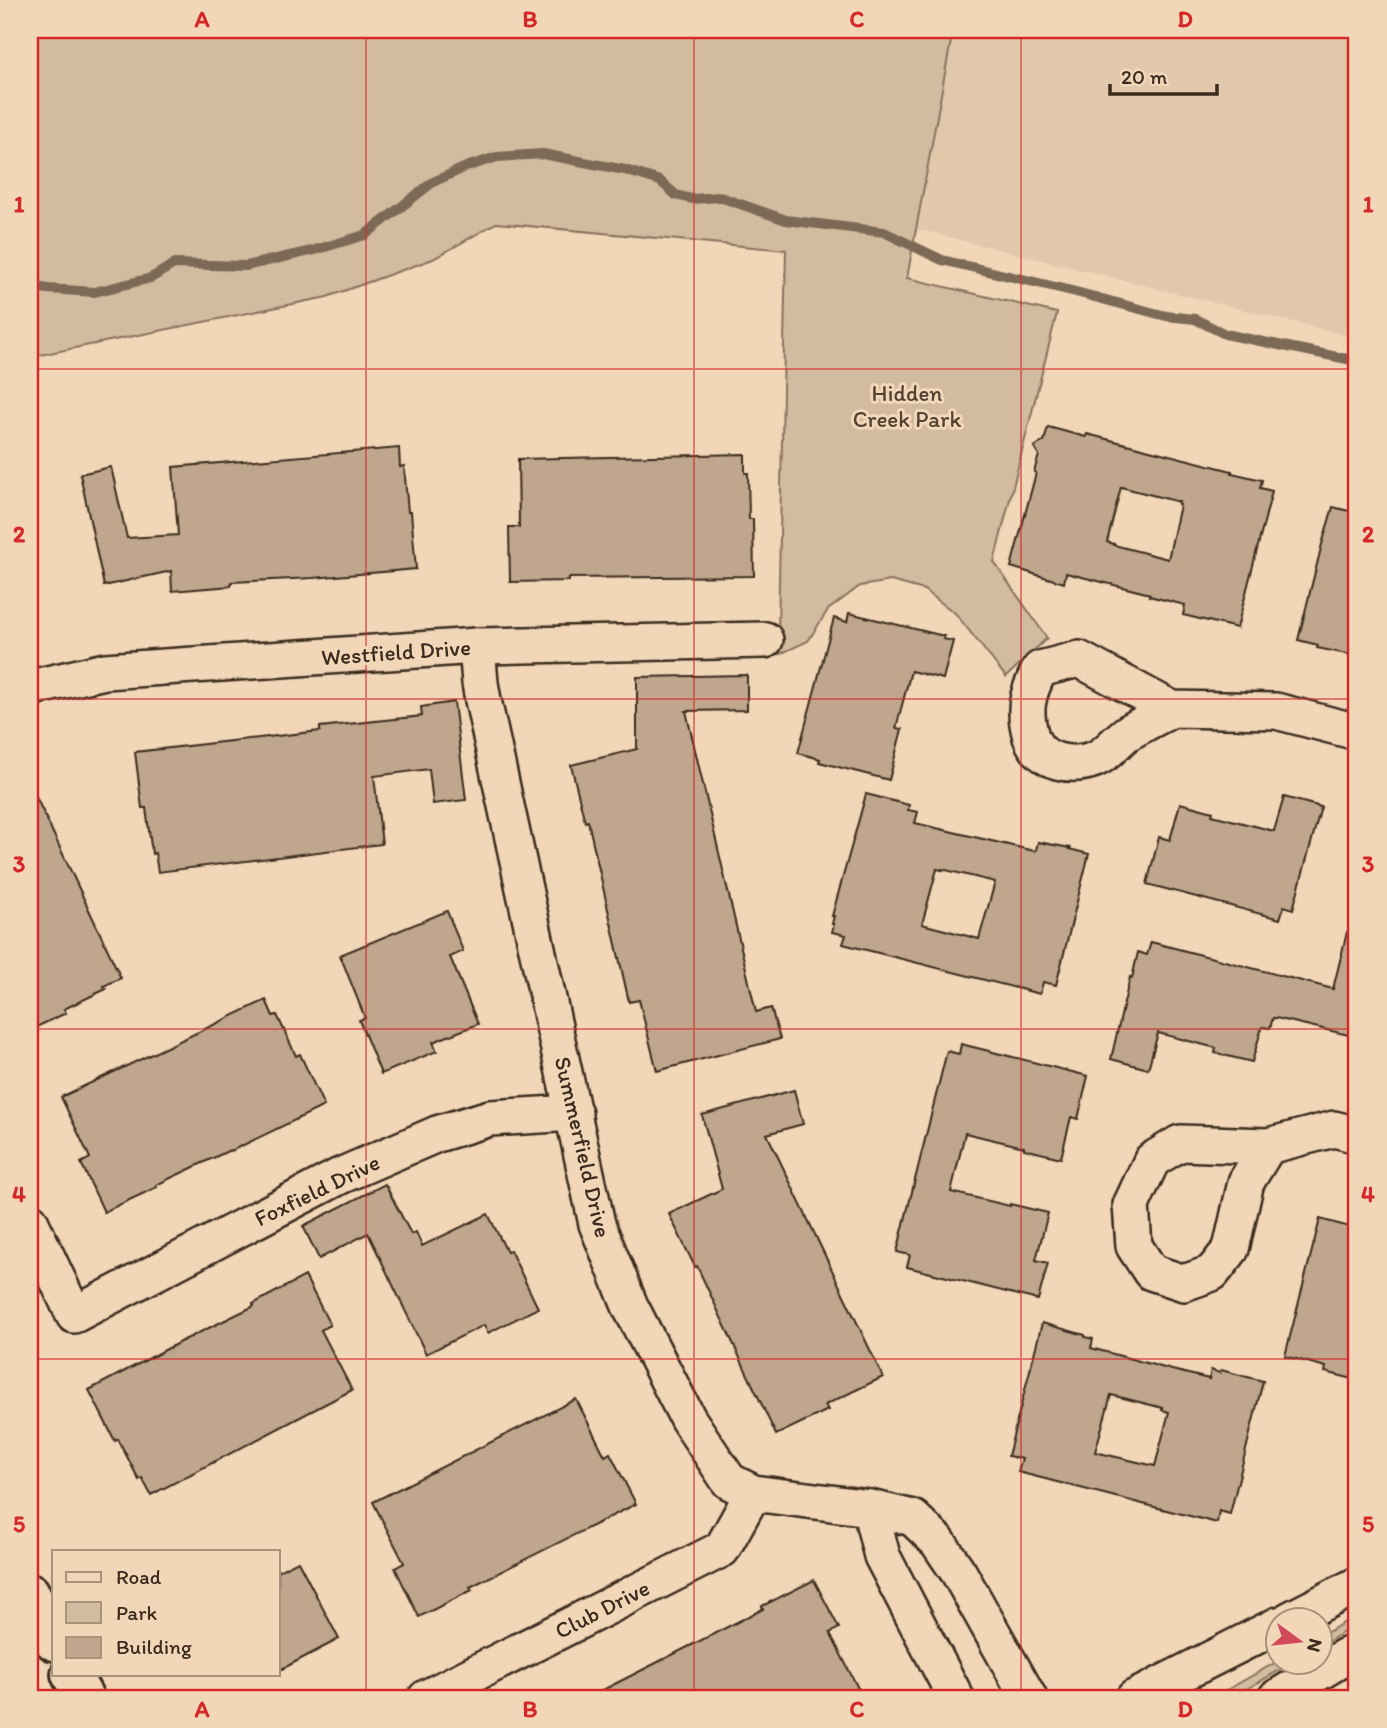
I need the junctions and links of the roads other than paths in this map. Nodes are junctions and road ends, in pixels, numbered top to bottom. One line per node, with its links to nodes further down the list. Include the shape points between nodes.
1 (765, 640): 2 (street, Westfield Drive)
2 (477, 646): 3 (street, Westfield Drive, via 97,672); 6 (street, Summerfield Drive, via 480,683)
3 (30, 688)
4 (1172, 709): 5 (street, via 1276,711)
5 (1357, 732)
6 (574, 1114): 9 (street, Foxfield Drive, via 490,1118 436,1134 340,1177 74,1315); 10 (street, Summerfield Drive, via 597,1224 630,1306 688,1419 722,1471 729,1481)
7 (1357, 1135): 8 (street, via 1334,1129)
8 (1268, 1146): 8 (street, via 1180,1143 1152,1160 1132,1205 1134,1246 1151,1272 1184,1283 1212,1273 1231,1249 1246,1182)
9 (30, 1222)
10 (753, 1493): 11 (street, Summerfield Drive); 20 (street, Club Drive, via 722,1549)
11 (870, 1508): 21 (street, via 882,1556); 22 (street, Summerfield Drive, via 913,1518 938,1542)
12 (1357, 1585): 14 (street)
13 (30, 1593): 16 (main road)
14 (1315, 1606)
15 (1264, 1633): 23 (street)
16 (52, 1637)
17 (1357, 1652): 24 (street)
18 (72, 1676): 19 (main road)
19 (83, 1698)
20 (426, 1698)
21 (956, 1698)
22 (1029, 1698)
23 (1134, 1698)
24 (1276, 1698)

